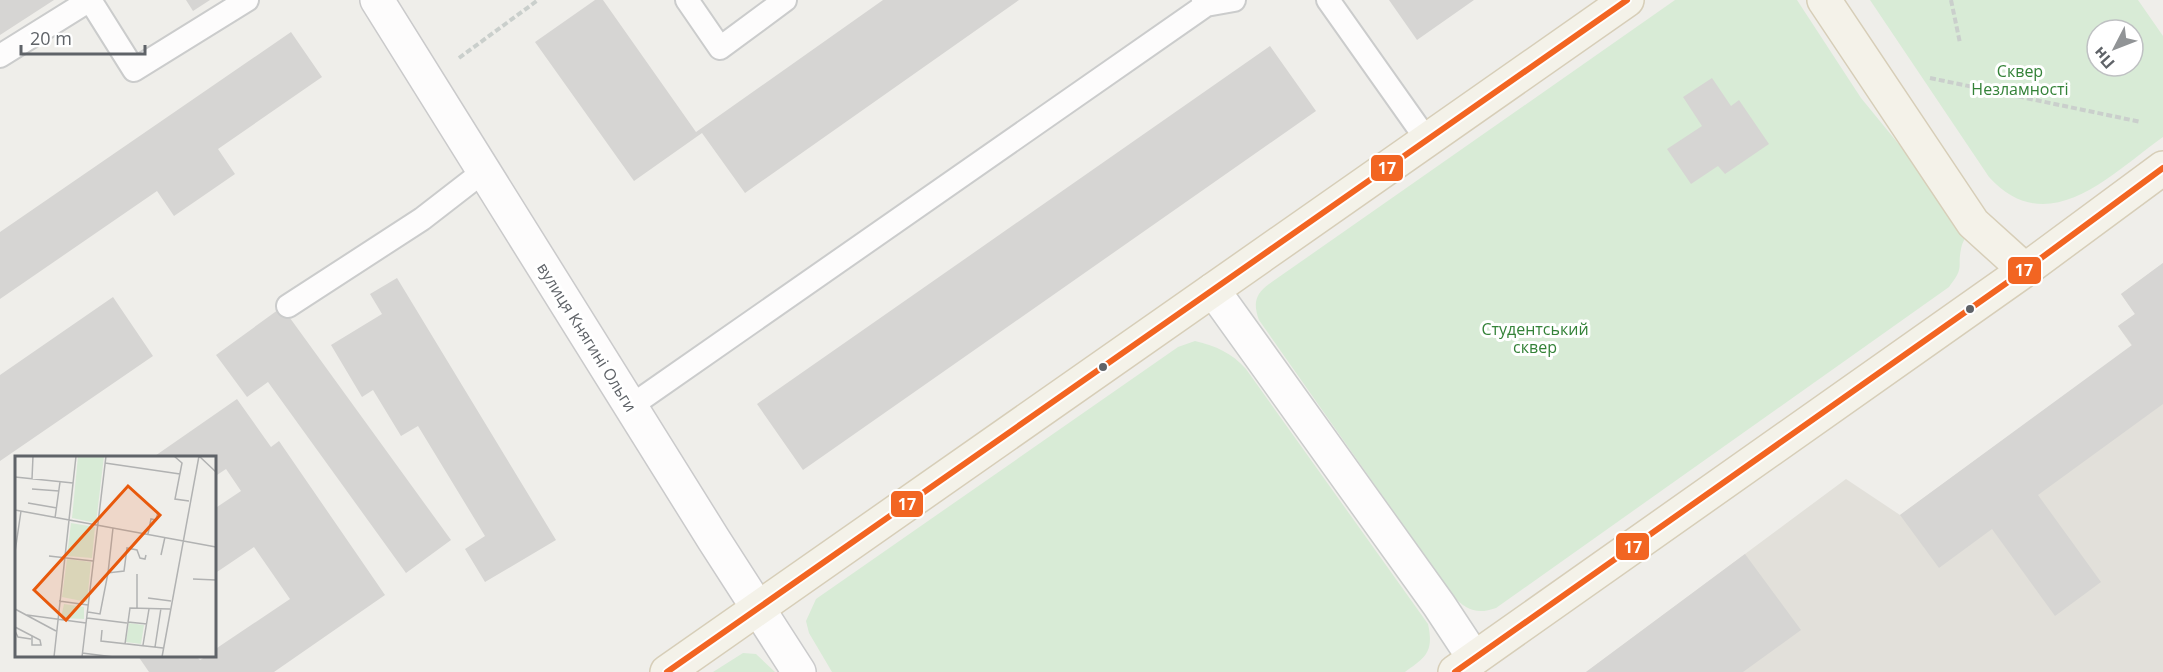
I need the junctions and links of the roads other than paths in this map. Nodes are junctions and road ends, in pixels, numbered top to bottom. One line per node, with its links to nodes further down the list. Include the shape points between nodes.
1 (90, 0): 2 (lane, via 134,70); 11 (lane)
2 (247, 0)
3 (377, 0): 14 (street, вулиця Княгині Ольги)
4 (687, 0): 5 (lane, via 720,48)
5 (785, 0)
6 (1234, 0): 10 (lane)
7 (1328, 0): 12 (lane)
8 (1627, 0): 12 (main road)
9 (1824, 0): 15 (main road, via 1973,223)
10 (1204, 2): 18 (lane)
11 (0, 56)
12 (1427, 140): 16 (main road)
13 (2163, 168): 15 (main road)
14 (484, 171): 17 (lane, via 422,219); 18 (street, вулиця Княгині Ольги)
15 (2025, 270): 20 (main road)
16 (1213, 290): 19 (main road); 20 (street, via 1439,605)
17 (288, 306)
18 (631, 406): 19 (street, вулиця Княгині Ольги)
19 (758, 608): 21 (main road); 22 (street, вулиця Княгині Ольги)
20 (1471, 667)
21 (667, 672)
22 (799, 672)

